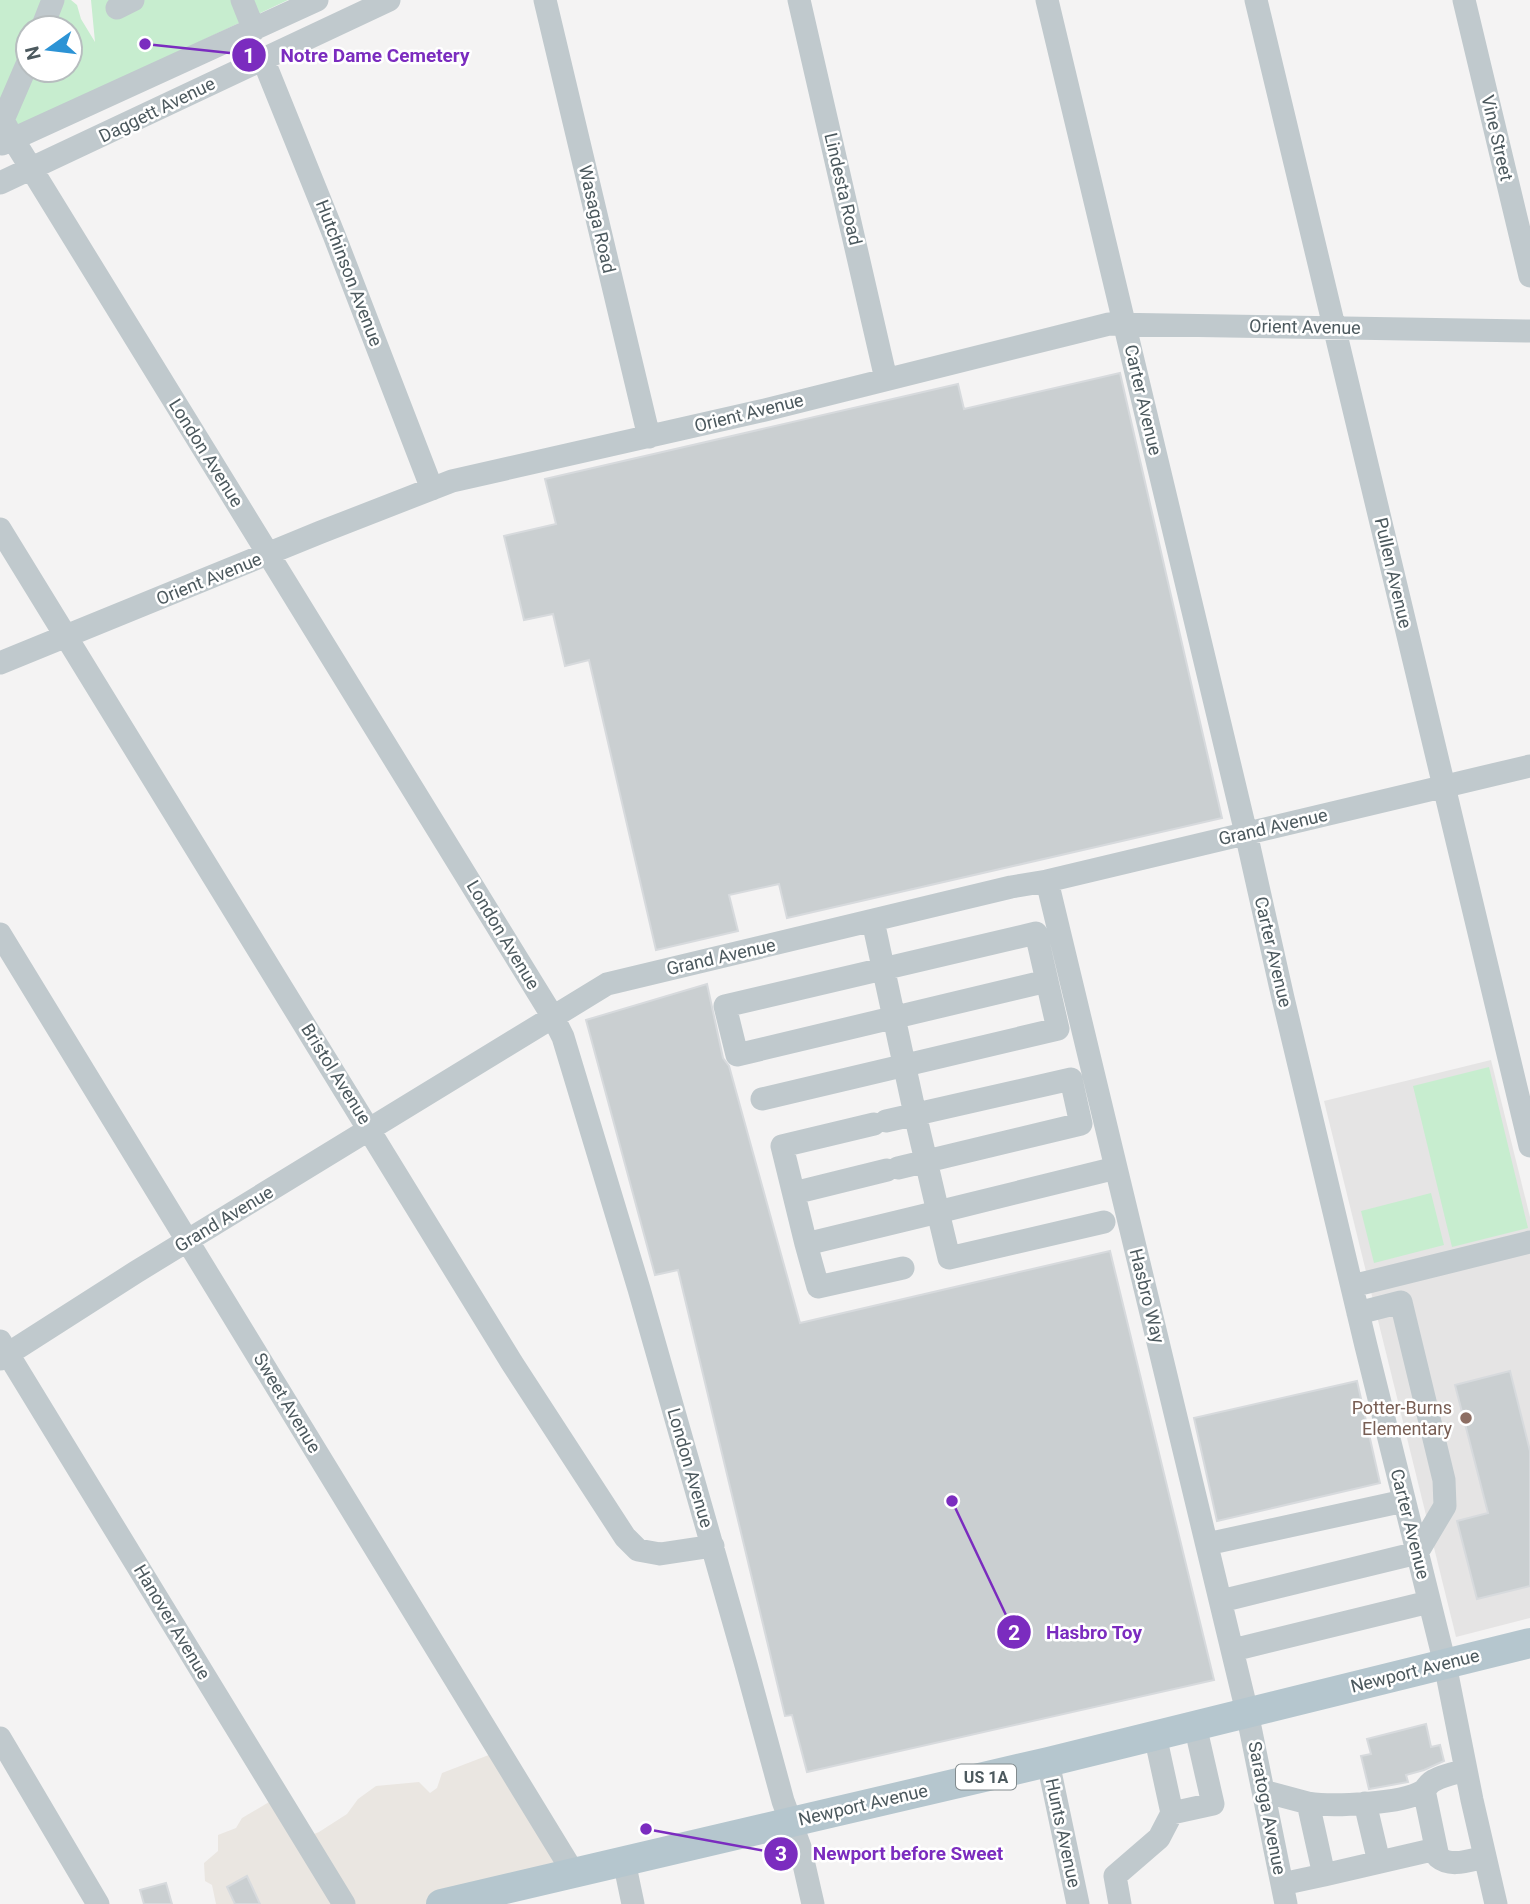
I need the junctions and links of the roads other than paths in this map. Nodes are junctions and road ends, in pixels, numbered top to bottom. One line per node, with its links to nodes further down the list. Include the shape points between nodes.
1 (242, 0): 9 (street)
2 (317, 0): 9 (street, Daggett Avenue)
3 (389, 0): 10 (street, Daggett Avenue)
4 (545, 0): 20 (street, Wasaga Road)
5 (799, 0): 19 (street, Lindesta Road)
6 (1047, 0): 16 (street, Carter Avenue)
7 (1255, 0): 17 (street, Pullen Avenue)
8 (1464, 0): 15 (street, Vine Street)
9 (254, 30): 12 (street, Daggett Avenue)
10 (263, 59): 13 (street, Daggett Avenue); 21 (street, Hutchinson Avenue)
11 (19, 84): 12 (street, via 4,120)
12 (7, 142): 13 (street, London Avenue)
13 (32, 169): 14 (street, Daggett Avenue); 23 (street, London Avenue)
14 (0, 184)
15 (1530, 276)
16 (1125, 324): 17 (street, Orient Avenue); 19 (street, Orient Avenue, via 1109,324); 28 (street, Carter Avenue)
17 (1334, 328): 18 (street, Orient Avenue); 27 (street, Pullen Avenue)
18 (1530, 331)
19 (886, 379): 20 (street, Orient Avenue)
20 (649, 437): 21 (street, Orient Avenue)
21 (432, 489): 23 (street, Orient Avenue)
22 (0, 529): 24 (street, Bristol Avenue)
23 (269, 554): 24 (street, Orient Avenue); 35 (street, London Avenue)
24 (65, 637): 25 (street, Orient Avenue); 39 (street, Bristol Avenue)
25 (0, 663)
26 (1530, 766): 27 (street, Grand Avenue)
27 (1444, 788): 28 (street, Grand Avenue); 40 (street, Pullen Avenue)
28 (1246, 833): 29 (street, Grand Avenue); 50 (street, Carter Avenue)
29 (1047, 881): 30 (street, Grand Avenue); 42 (street, Hasbro Way)
30 (873, 921): 32 (street); 35 (street, Grand Avenue, via 607,984)
31 (0, 934): 46 (street, Sweet Avenue)
32 (883, 970): 33 (street, via 1036,933); 34 (street); 34 (street, via 725,1006 737,1055)
33 (1048, 981): 34 (street); 36 (street, via 1058,1029)
34 (894, 1016): 36 (street)
35 (553, 1017): 39 (street, Grand Avenue); 55 (street, London Avenue, via 563,1037)
36 (904, 1065): 37 (street); 38 (street)
37 (762, 1098)
38 (915, 1114): 41 (street); 41 (street, via 1070,1079 1081,1124); 43 (street, via 782,1146)
39 (370, 1130): 46 (street, Grand Avenue); 55 (street, Bristol Avenue, via 625,1537 638,1550 660,1554)
40 (1530, 1146)
41 (926, 1161): 43 (street); 44 (street)
42 (1116, 1168): 44 (street); 54 (street, Hasbro Way)
43 (794, 1193): 48 (street)
44 (938, 1212): 45 (street, via 949,1258); 48 (street)
45 (1104, 1222)
46 (188, 1241): 52 (street, Grand Avenue); 78 (street, Sweet Avenue)
47 (1530, 1242): 50 (street)
48 (806, 1244): 49 (street, via 818,1287)
49 (903, 1268)
50 (1352, 1286): 51 (street, Carter Avenue)
51 (1358, 1314): 53 (street, Carter Avenue); 56 (street, via 1401,1302 1404,1314 1445,1495 1445,1506)
52 (3, 1351): 83 (street, Hanover Avenue)
53 (1404, 1501): 54 (street); 56 (street, Carter Avenue)
54 (1207, 1544): 57 (street, Hasbro Way)
55 (713, 1546): 73 (street, London Avenue)
56 (1417, 1553): 57 (street); 58 (street, Carter Avenue)
57 (1221, 1601): 60 (street, Hasbro Way)
58 (1429, 1602): 60 (street); 61 (street, Carter Avenue)
59 (1530, 1643): 61 (main road, Newport Avenue / US 1A)
60 (1233, 1650): 62 (street, Hasbro Way)
61 (1445, 1664): 62 (main road, Newport Avenue / US 1A); 67 (street, Carter Avenue)
62 (1248, 1712): 63 (main road, Newport Avenue / US 1A); 69 (street, Saratoga Avenue)
63 (1195, 1725): 64 (main road, Newport Avenue / US 1A); 72 (street, via 1213,1804)
64 (1155, 1735): 66 (main road, Newport Avenue / US 1A); 72 (street)
65 (0, 1738): 82 (street)
66 (1048, 1762): 73 (main road, Newport Avenue / US 1A); 86 (street, Hunts Avenue)
67 (1466, 1770): 68 (street, via 1435,1780); 75 (street, Carter Avenue)
68 (1424, 1790): 71 (street); 74 (street)
69 (1263, 1791): 70 (street); 80 (street, Saratoga Avenue)
70 (1308, 1803): 71 (street); 79 (street)
71 (1365, 1803): 77 (street)
72 (1172, 1813): 87 (street, via 1159,1838 1115,1876)
73 (790, 1822): 76 (main road, Newport Avenue / US 1A); 85 (street, London Avenue)
74 (1436, 1849): 75 (street, via 1438,1857 1448,1863); 77 (street)
75 (1485, 1857): 88 (street, Carter Avenue)
76 (624, 1861): 78 (main road, Newport Avenue / US 1A); 84 (street)
77 (1379, 1862): 79 (street)
78 (573, 1872): 81 (main road, Newport Avenue / US 1A)
79 (1324, 1875): 80 (street)
80 (1284, 1894)
81 (451, 1903)
82 (98, 1904)
83 (344, 1904)
84 (633, 1904)
85 (813, 1904)
86 (1078, 1904)
87 (1120, 1904)
88 (1496, 1904)

